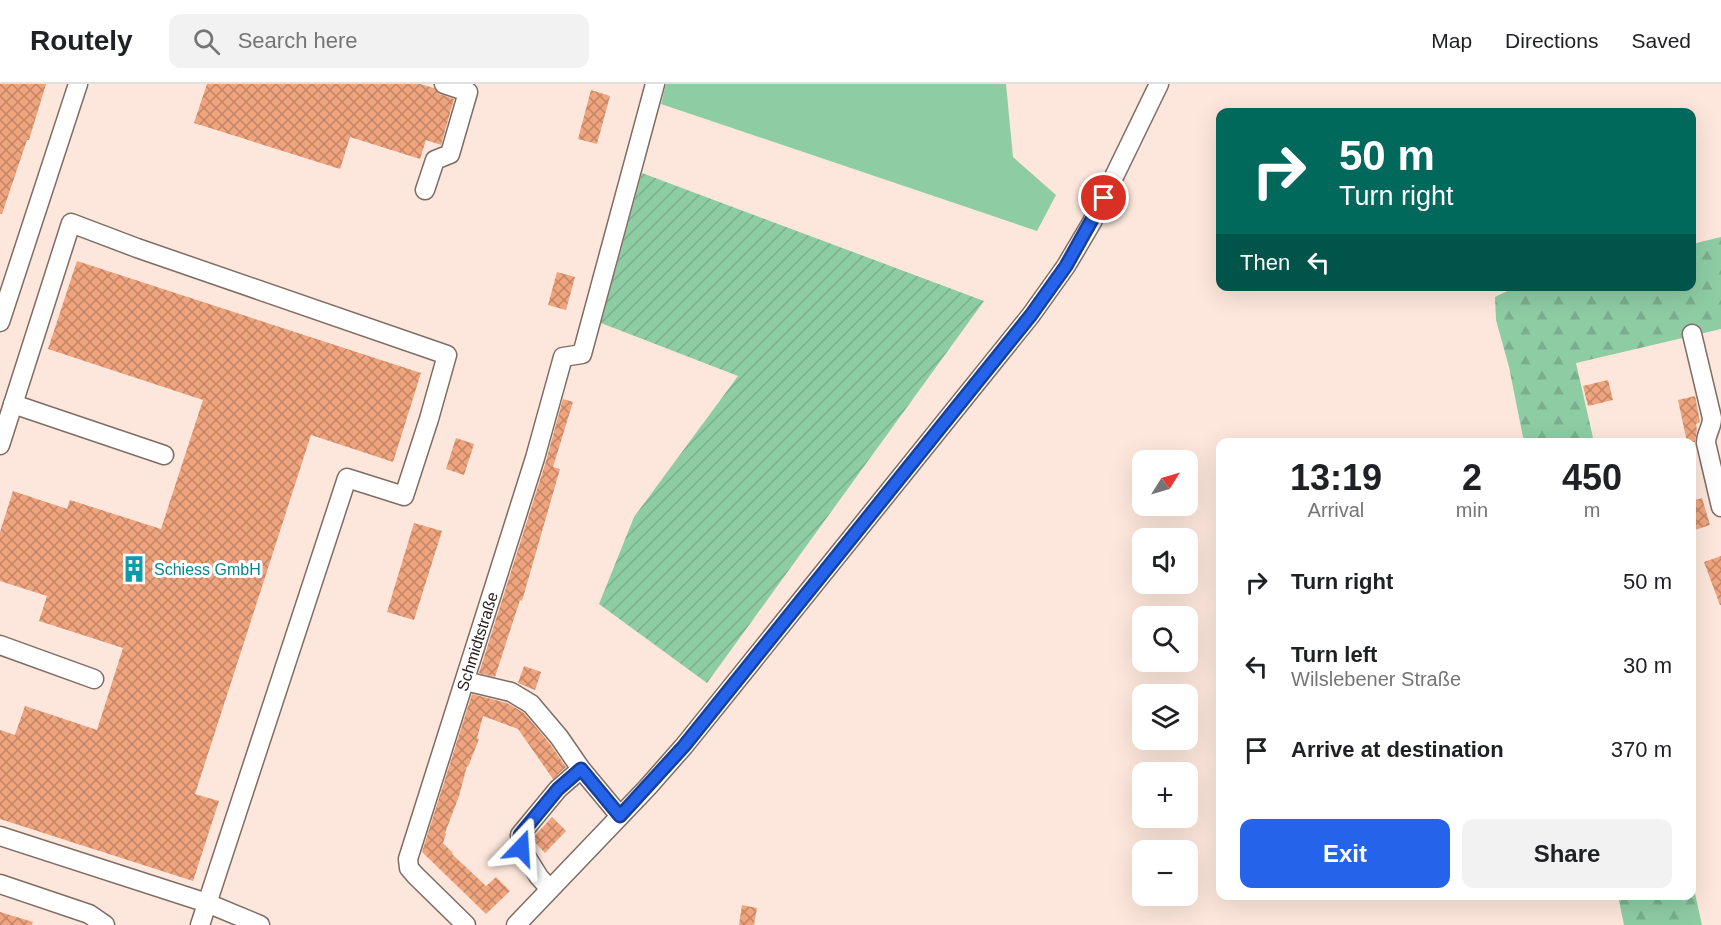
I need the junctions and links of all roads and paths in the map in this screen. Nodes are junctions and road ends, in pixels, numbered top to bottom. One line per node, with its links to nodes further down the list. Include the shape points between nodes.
1 (78, 84): 6 (street)
2 (444, 84): 5 (street, via 468,92 450,154 435,160)
3 (655, 84): 15 (street, Schmidtstraße, via 582,354 562,357 535,458)
4 (1159, 84): 17 (street, via 1092,222 1044,296 703,723)
5 (425, 190)
6 (1, 314)
7 (1692, 334): 9 (street)
8 (13, 404): 10 (street); 11 (street); 21 (street, via 71,223 447,355 404,496 347,478)
9 (1716, 427): 12 (street, via 1706,435 1706,443)
10 (0, 445)
11 (164, 455)
12 (1721, 507)
13 (0, 645): 14 (street)
14 (94, 679)
15 (465, 681): 16 (street, via 511,692 531,704); 25 (street, Schmidtstraße, via 408,859 414,875)
16 (581, 769): 17 (street); 20 (street, via 558,789 520,835 521,848)
17 (625, 811): 20 (street)
18 (0, 836): 21 (street)
19 (0, 884): 22 (street, via 89,914)
20 (550, 889): 26 (street)
21 (207, 903): 23 (street); 24 (street)
22 (105, 925)
23 (200, 925)
24 (260, 925)
25 (466, 925)
26 (516, 925)

